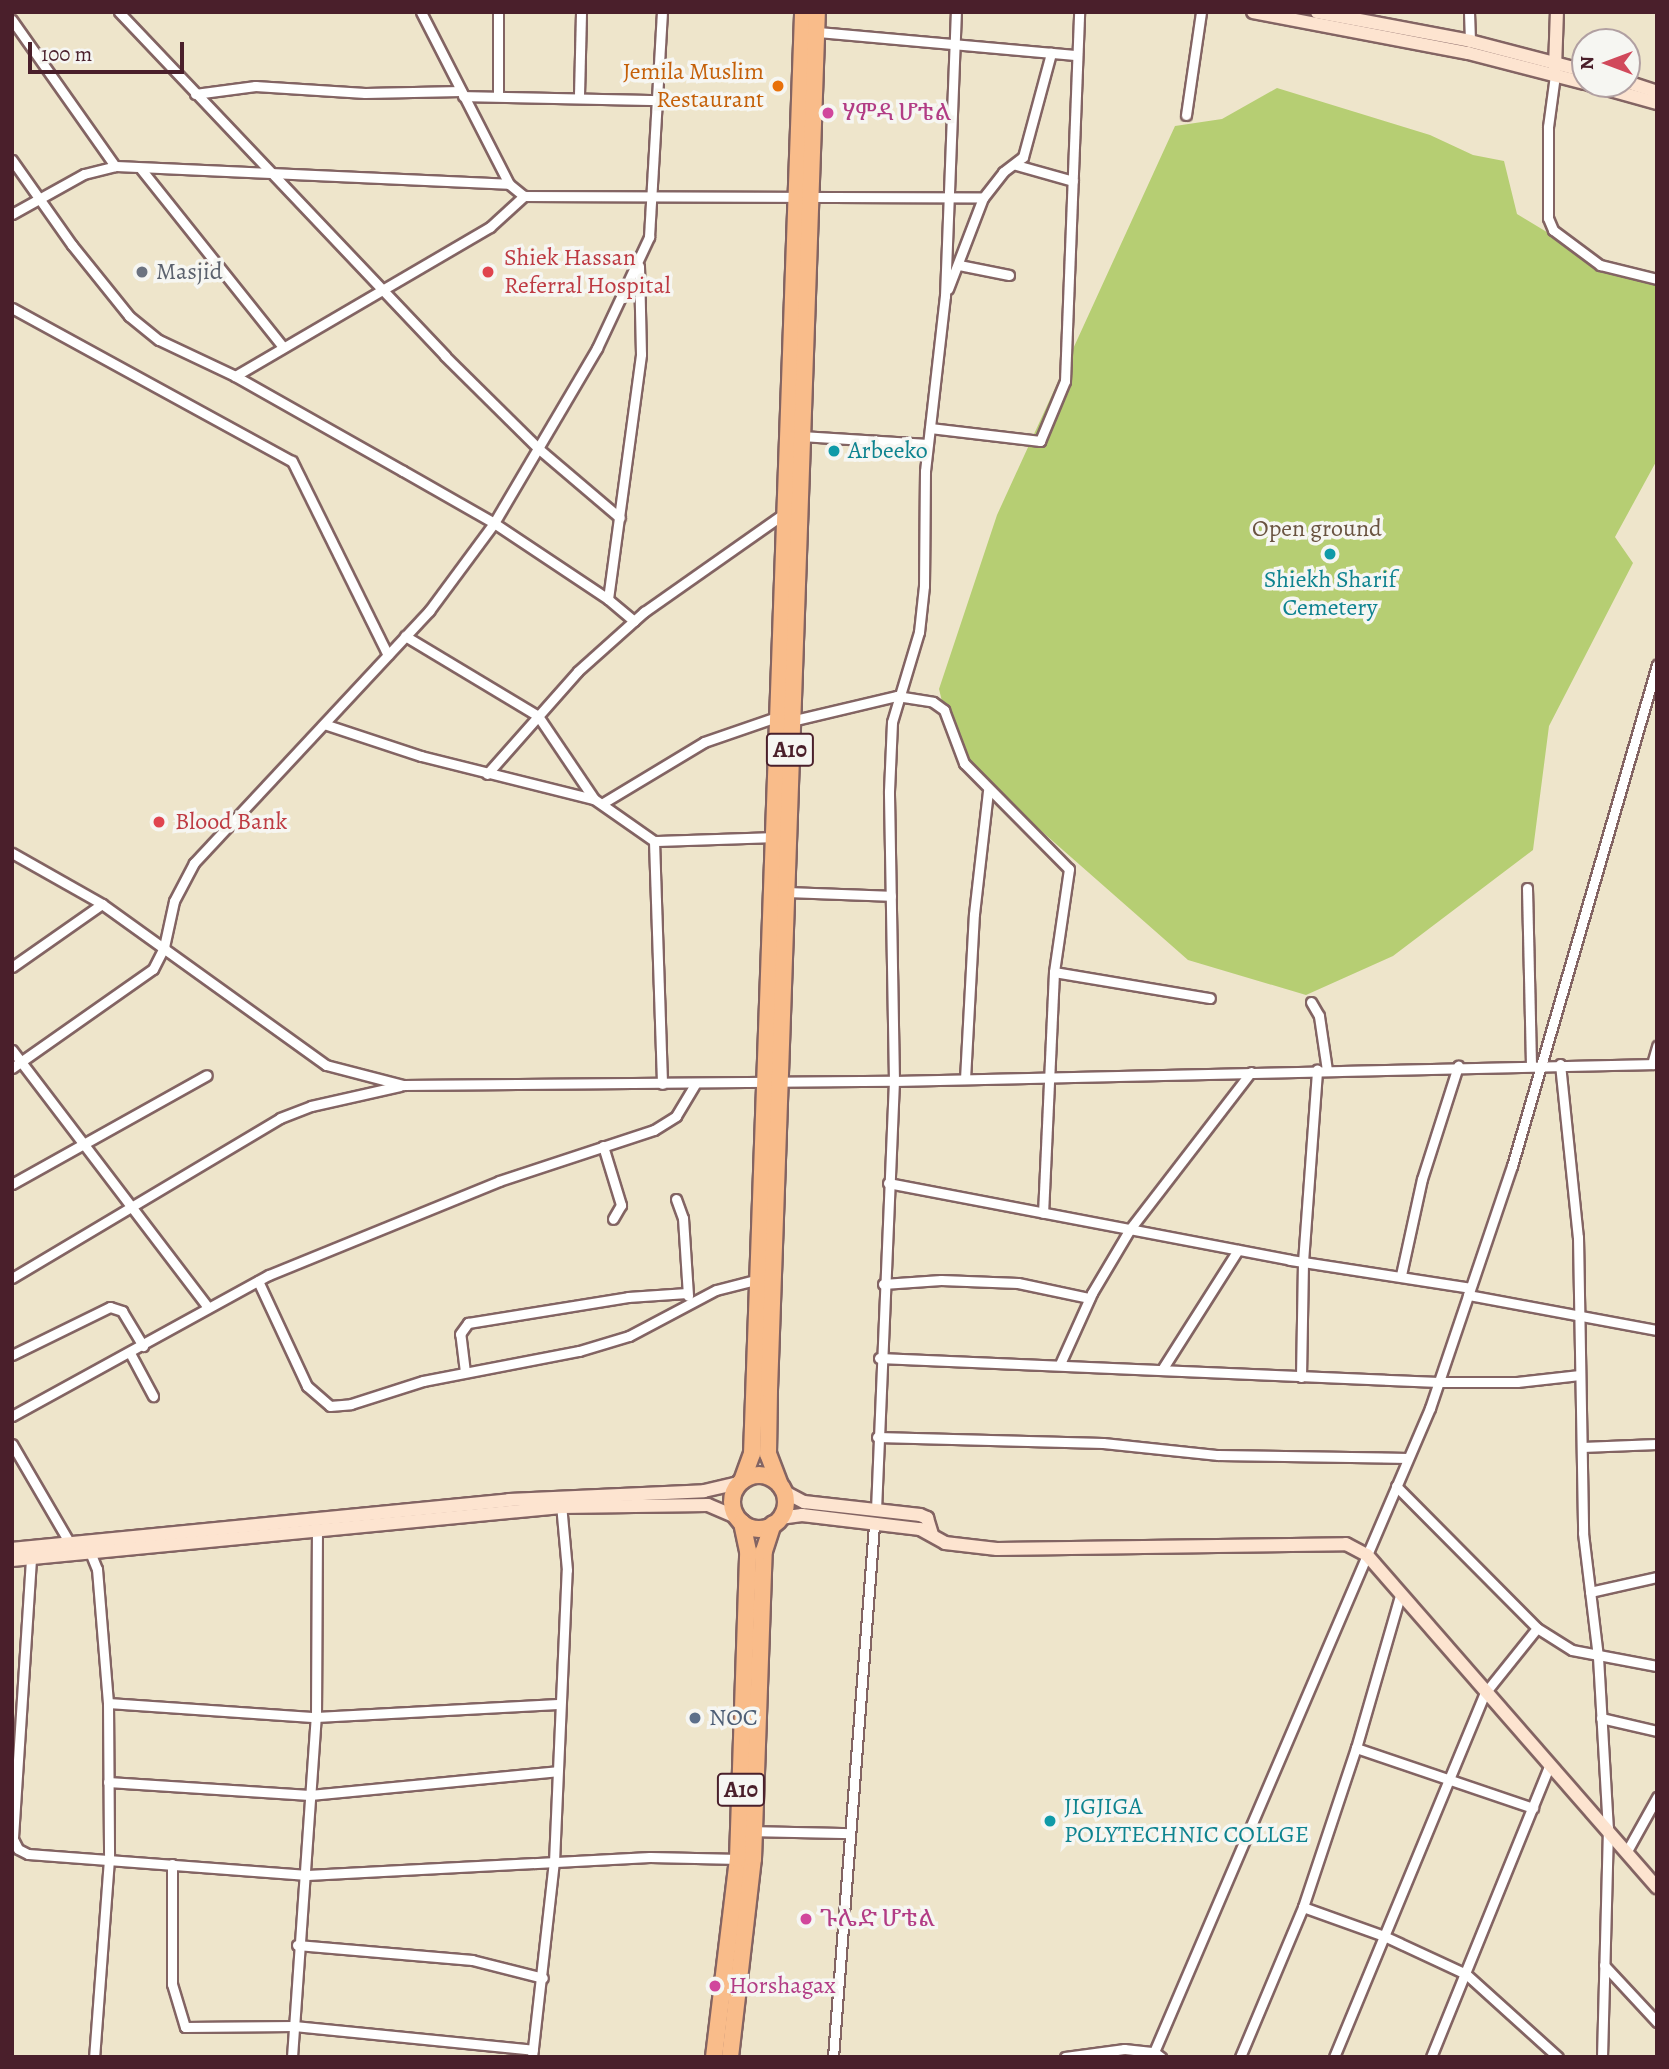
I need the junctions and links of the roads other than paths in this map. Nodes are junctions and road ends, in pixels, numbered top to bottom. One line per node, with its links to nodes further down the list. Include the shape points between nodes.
1 (119, 12): 25 (street)
2 (421, 12): 24 (street)
3 (498, 12): 26 (street)
4 (581, 12): 27 (street)
5 (662, 12): 29 (street)
6 (803, 12): 41 (highway, A10)
7 (817, 12): 16 (highway, A10)
8 (956, 12): 18 (street)
9 (1079, 12): 20 (street)
10 (1201, 12): 31 (street)
11 (1253, 12): 21 (main road)
12 (1318, 12): 17 (main road)
13 (1469, 12): 17 (street)
14 (1557, 12): 21 (main road)
15 (12, 20): 34 (street)
16 (817, 32): 18 (street); 41 (highway, A10)
17 (1470, 41): 21 (main road)
18 (954, 47): 19 (street); 42 (street)
19 (1051, 53): 20 (street); 33 (street, via 1034,131)
20 (1076, 55): 37 (street)
21 (1555, 69): 22 (main road); 23 (main road); 49 (street, via 1548,127 1548,218 1553,230 1600,265)
22 (1571, 70)
23 (1571, 76)
24 (462, 93): 25 (street, via 255,86); 26 (street); 38 (street)
25 (195, 94): 36 (street)
26 (498, 95): 27 (street)
27 (579, 95): 29 (street)
28 (1640, 98): 30 (main road)
29 (657, 100): 40 (street)
30 (1657, 103)
31 (1186, 115)
32 (12, 159): 44 (street)
33 (1016, 165): 37 (street); 43 (street, via 1003,172)
34 (115, 166): 35 (street); 44 (street, via 85,174)
35 (141, 169): 36 (street); 53 (street)
36 (270, 174): 38 (street); 50 (street)
37 (1073, 181): 55 (street, via 1065,381 1042,439)
38 (509, 184): 39 (street)
39 (524, 196): 40 (street); 50 (street, via 490,227)
40 (652, 196): 41 (street); 46 (street, via 649,237)
41 (802, 196): 42 (street); 56 (highway, A10); 60 (highway, A10)
42 (950, 197): 43 (street); 51 (street)
43 (983, 198): 47 (street)
44 (39, 199): 45 (street); 54 (street, via 129,316 159,340)
45 (12, 214)
46 (639, 263): 58 (street); 61 (street, via 641,354)
47 (959, 265): 48 (street); 51 (street)
48 (1009, 275)
49 (1657, 279)
50 (379, 289): 53 (street); 58 (street)
51 (945, 296): 55 (street)
52 (12, 308): 66 (street, via 292,461)
53 (282, 347): 54 (street)
54 (235, 376): 62 (street)
55 (930, 428): 57 (street)
56 (801, 436): 57 (street); 59 (highway, A10)
57 (928, 444): 68 (street, via 919,632)
58 (539, 449): 61 (street); 62 (street)
59 (798, 506): 60 (street); 70 (highway, A10)
60 (783, 514): 64 (street); 70 (highway, A10)
61 (620, 518): 63 (street)
62 (494, 523): 63 (street); 65 (street)
63 (608, 599): 64 (street)
64 (634, 621): 69 (street, via 578,671)
65 (405, 636): 66 (street); 69 (street)
66 (388, 655): 71 (street)
67 (1657, 665): 91 (street)
68 (897, 696): 70 (street); 73 (street, via 933,702 944,710 964,763); 80 (street, via 889,790)
69 (538, 716): 72 (street); 74 (street)
70 (784, 719): 74 (street, via 704,742); 75 (highway, A10); 79 (highway, A10)
71 (324, 724): 72 (street); 82 (street, via 194,863 174,901)
72 (487, 774): 74 (street)
73 (988, 791): 84 (street, via 1069,869); 100 (street, via 974,915)
74 (598, 801): 76 (street)
75 (772, 837): 76 (street); 102 (highway, A10)
76 (654, 841): 103 (street)
77 (14, 856): 81 (street)
78 (1527, 888): 90 (street)
79 (784, 892): 80 (street); 102 (highway, A10)
80 (891, 896): 101 (street)
81 (102, 904): 82 (street); 83 (street)
82 (164, 947): 89 (street, via 153,969); 105 (street, via 326,1065)
83 (12, 967)
84 (1054, 972): 85 (street); 99 (street)
85 (1210, 998)
86 (1311, 1002): 96 (street, via 1319,1016)
87 (1657, 1046): 93 (street)
88 (12, 1049): 89 (street)
89 (22, 1061): 95 (street); 106 (street)
90 (1531, 1064): 91 (street); 94 (street)
91 (1541, 1064): 92 (street); 122 (street)
92 (1560, 1064): 93 (street); 126 (street, via 1578,1237)
93 (1655, 1064)
94 (1458, 1066): 96 (street); 117 (street, via 1422,1179)
95 (12, 1068)
96 (1322, 1070): 97 (street); 116 (street)
97 (1251, 1072): 99 (street); 114 (street)
98 (207, 1075): 106 (street)
99 (1047, 1077): 100 (street); 112 (street)
100 (965, 1079): 101 (street)
101 (894, 1081): 102 (street); 108 (street)
102 (772, 1082): 104 (street); 119 (highway, A10); 147 (highway, A10, via 768,1441 771,1468)
103 (663, 1084): 104 (street); 105 (street)
104 (695, 1084): 107 (street, via 676,1116 654,1130)
105 (403, 1085): 111 (street, via 311,1106 281,1118)
106 (84, 1143): 109 (street); 111 (street)
107 (603, 1146): 113 (street, via 621,1205); 120 (street, via 499,1181)
108 (888, 1183): 112 (street); 121 (street)
109 (12, 1184)
110 (676, 1199): 123 (street)
111 (131, 1205): 118 (street); 125 (street)
112 (1043, 1213): 114 (street)
113 (613, 1219)
114 (1130, 1229): 115 (street); 124 (street)
115 (1238, 1250): 116 (street); 133 (street)
116 (1303, 1262): 117 (street); 136 (street)
117 (1401, 1275): 122 (street)
118 (12, 1278)
119 (755, 1280): 123 (street); 145 (highway, A10, via 752,1454)
120 (258, 1281): 125 (street); 134 (street, via 307,1386 330,1405 351,1405)
121 (883, 1284): 124 (street, via 942,1280 1017,1283); 131 (street)
122 (1469, 1292): 126 (street); 137 (street)
123 (689, 1297): 134 (street, via 629,1336 527,1364); 134 (street, via 628,1297 468,1323 460,1334)
124 (1089, 1298): 132 (street)
125 (208, 1307): 128 (street)
126 (1578, 1317): 127 (street); 135 (street)
127 (1657, 1330)
128 (143, 1346): 129 (street); 130 (street, via 122,1311 110,1307)
129 (130, 1353): 138 (street); 139 (street)
130 (12, 1355)
131 (879, 1358): 132 (street); 140 (street)
132 (1060, 1364): 133 (street)
133 (1163, 1368): 136 (street)
134 (465, 1372)
135 (1580, 1375): 137 (street, via 1517,1382); 143 (street)
136 (1300, 1377): 137 (street)
137 (1438, 1382): 144 (street)
138 (153, 1396)
139 (12, 1416)
140 (877, 1437): 144 (street, via 1103,1443 1218,1455); 149 (street)
141 (12, 1444): 157 (street)
142 (1657, 1444): 143 (street)
143 (1582, 1447): 162 (street, via 1583,1533)
144 (1408, 1458): 146 (street)
145 (741, 1482): 147 (highway, via 764,1476); 148 (main road, via 704,1491); 150 (highway, A10, via 732,1500)
146 (1396, 1486): 158 (street); 164 (street)
147 (781, 1488): 149 (main road, via 804,1502); 151 (highway, A10, via 785,1503)
148 (561, 1502): 150 (main road, via 699,1504); 153 (main road); 169 (street, via 566,1570)
149 (876, 1510): 154 (main road, via 927,1518)
150 (740, 1521): 151 (highway, via 757,1529); 183 (highway, A10, via 748,1551)
151 (777, 1521): 152 (main road, via 802,1516); 183 (highway, A10, via 764,1551)
152 (874, 1525): 154 (main road); 184 (street)
153 (317, 1526): 156 (main road); 171 (street)
154 (932, 1534): 158 (main road, via 945,1543 997,1549 1153,1549 1293,1542 1346,1544)
155 (12, 1549): 157 (main road)
156 (88, 1549): 157 (main road); 168 (street, via 97,1569)
157 (73, 1550): 159 (main road)
158 (1367, 1556): 163 (main road); 201 (street)
159 (31, 1559): 160 (main road); 170 (street)
160 (12, 1560)
161 (1657, 1577): 162 (street)
162 (1590, 1592): 165 (street)
163 (1399, 1596): 167 (main road); 174 (street)
164 (1537, 1628): 165 (street, via 1572,1650); 167 (street)
165 (1598, 1657): 166 (street); 172 (street)
166 (1657, 1666)
167 (1486, 1693): 175 (main road); 177 (street)
168 (108, 1703): 171 (street); 178 (street)
169 (558, 1704): 171 (street); 176 (street)
170 (16, 1717): 186 (street, via 13,1839 18,1849 27,1854)
171 (316, 1717): 179 (street)
172 (1601, 1718): 173 (street); 182 (street)
173 (1657, 1731)
174 (1356, 1748): 177 (street); 192 (street)
175 (1550, 1764): 181 (street); 182 (main road)
176 (557, 1771): 179 (street); 188 (street)
177 (1450, 1778): 181 (street); 193 (street)
178 (108, 1782): 179 (street); 186 (street)
179 (310, 1795): 190 (street)
180 (1657, 1797): 185 (street)
181 (1532, 1808): 196 (street)
182 (1608, 1828): 185 (main road); 195 (street)
183 (747, 1831): 184 (street); 187 (highway, A10)
184 (849, 1833): 206 (street)
185 (1627, 1851): 191 (main road)
186 (109, 1859): 189 (street); 202 (street)
187 (746, 1859): 188 (street); 204 (highway, A10); 205 (highway, A10)
188 (554, 1862): 190 (street); 197 (street)
189 (172, 1864): 190 (street); 199 (street, via 172,1984 184,2027)
190 (307, 1875): 194 (street)
191 (1657, 1887)
192 (1303, 1907): 193 (street); 208 (street)
193 (1384, 1936): 196 (street); 209 (street)
194 (297, 1945): 197 (street, via 472,1960); 199 (street)
195 (1604, 1965): 198 (street); 212 (street)
196 (1466, 1974): 210 (street); 211 (street)
197 (543, 1978): 200 (street)
198 (1657, 2022)
199 (294, 2026): 200 (street); 203 (street)
200 (532, 2053)
201 (1158, 2054): 207 (street, via 1124,2049)
202 (94, 2057)
203 (292, 2057)
204 (714, 2057)
205 (730, 2057)
206 (833, 2057)
207 (1065, 2057)
208 (1240, 2057)
209 (1334, 2057)
210 (1431, 2057)
211 (1558, 2057)
212 (1602, 2057)

